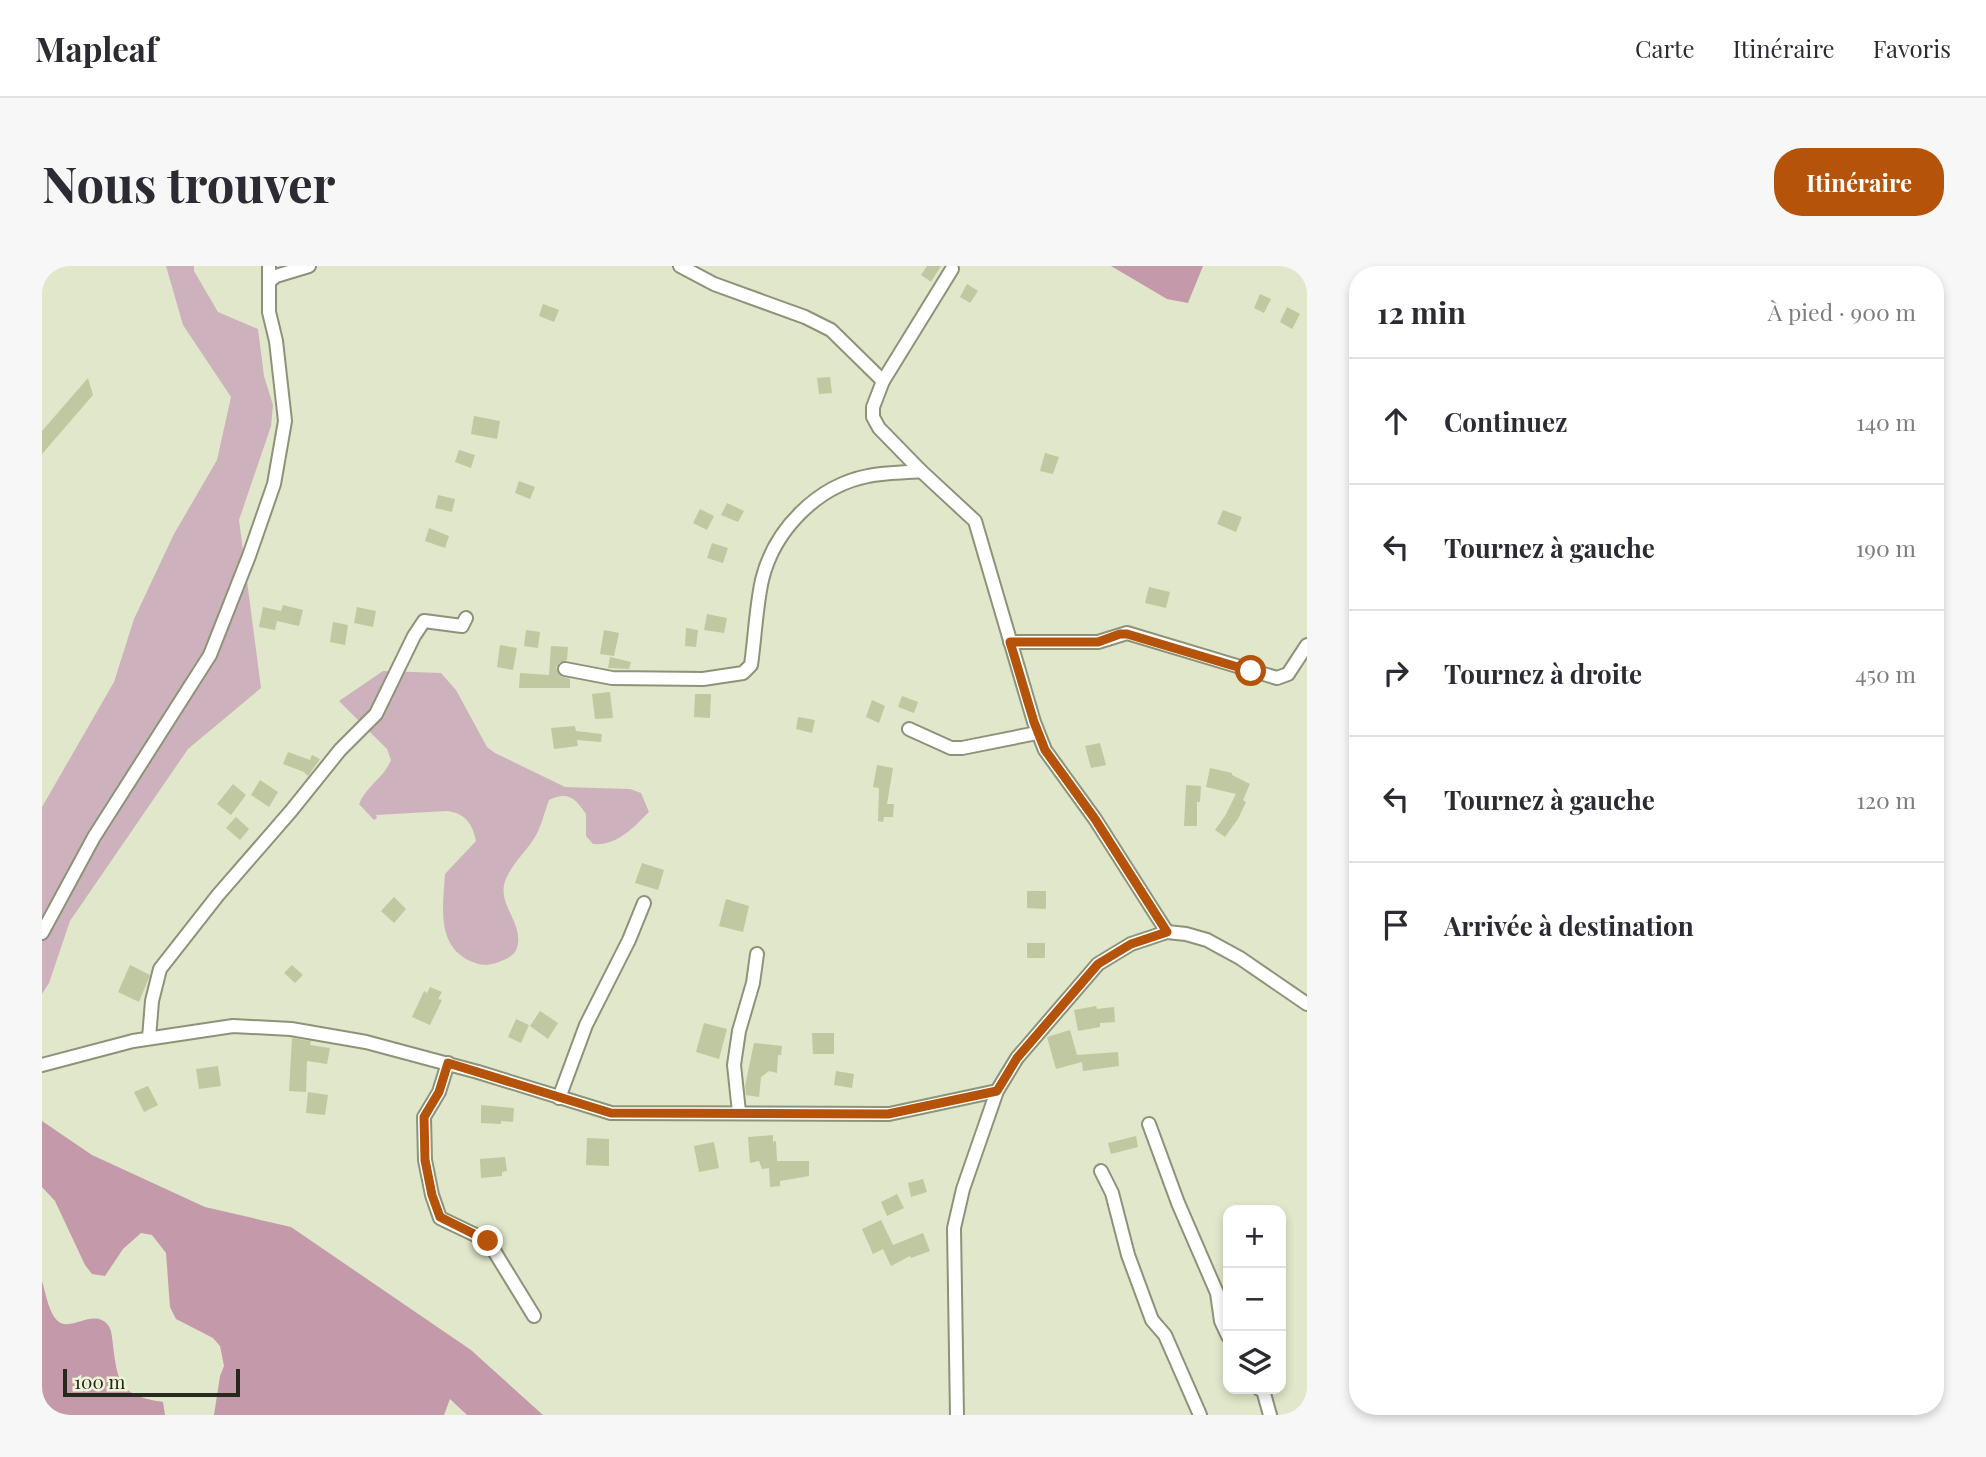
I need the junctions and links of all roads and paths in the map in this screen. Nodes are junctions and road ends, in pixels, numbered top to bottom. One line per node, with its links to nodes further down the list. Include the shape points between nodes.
1 (269, 266): 5 (street)
2 (309, 266): 5 (street)
3 (680, 266): 6 (street, via 831,330)
4 (952, 269): 6 (street)
5 (270, 281): 16 (street, via 269,312 285,422 274,484 249,556 210,655 93,837)
6 (883, 381): 7 (street, via 873,417)
7 (921, 471): 9 (street, via 975,521); 11 (street, via 844,483 795,518 777,541 762,579 751,665 743,673 703,679 612,678)
8 (466, 618): 19 (street, via 462,626 424,621 376,714 340,750 160,970)
9 (1010, 642): 10 (street, via 1098,642 1127,634 1277,678 1288,674); 13 (street)
10 (1307, 645)
11 (565, 669)
12 (909, 729): 13 (street, via 951,748)
13 (1037, 733): 15 (street)
14 (644, 903): 23 (street, via 586,1025)
15 (1167, 932): 18 (street, via 1207,940); 22 (street, via 1131,944 1098,964 1017,1058)
16 (42, 933)
17 (757, 954): 24 (street, via 734,1065)
18 (1307, 1004)
19 (149, 1038): 20 (street, via 233,1026 291,1029); 21 (street)
20 (448, 1063): 23 (street); 27 (street, via 439,1092 424,1117 432,1195 440,1217 488,1241)
21 (42, 1065)
22 (997, 1091): 24 (street, via 888,1114); 30 (street, via 954,1228)
23 (559, 1098): 24 (street, via 611,1113)
24 (739, 1112)
25 (1149, 1124): 28 (street, via 1217,1293)
26 (1101, 1171): 31 (street, via 1118,1212 1139,1289)
27 (534, 1316)
28 (1226, 1331)
29 (1264, 1394): 32 (street)
30 (957, 1415)
31 (1200, 1415)
32 (1269, 1415)

